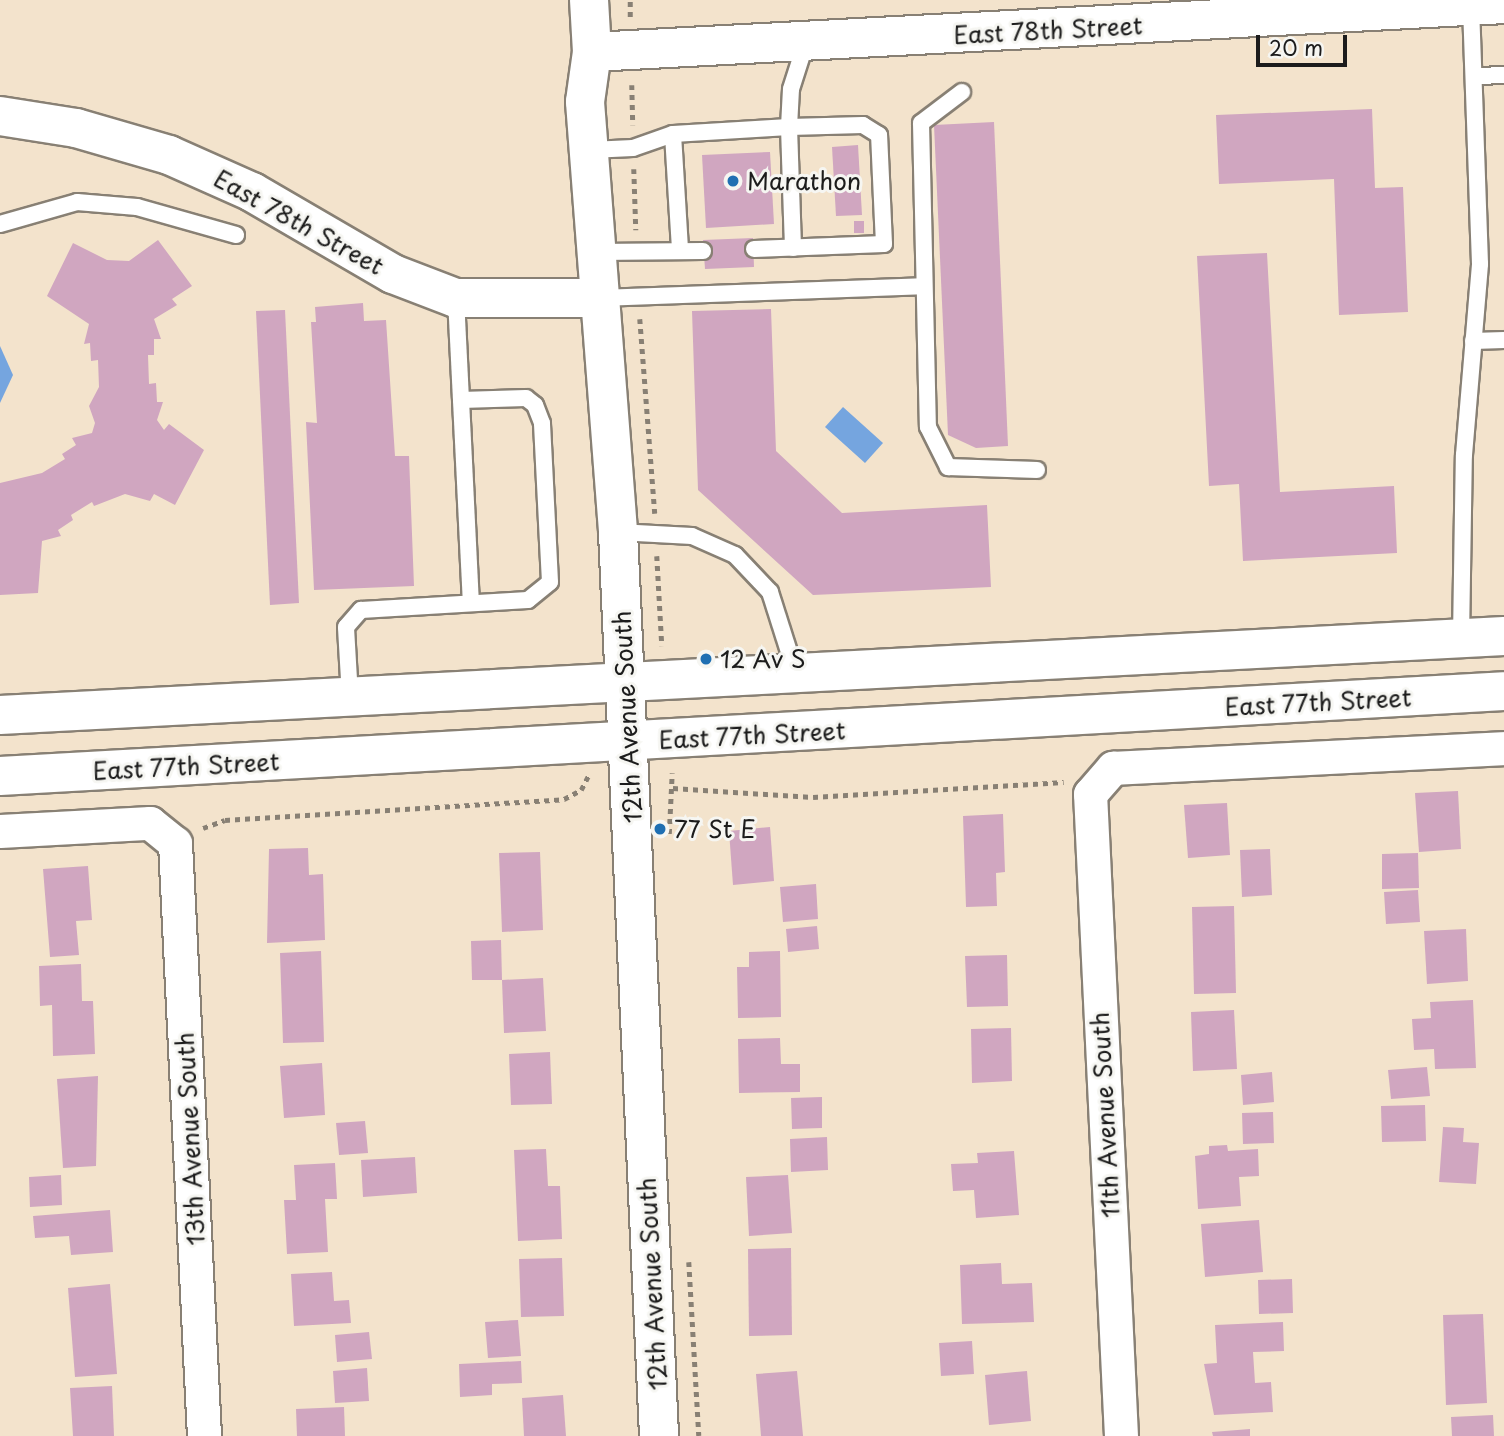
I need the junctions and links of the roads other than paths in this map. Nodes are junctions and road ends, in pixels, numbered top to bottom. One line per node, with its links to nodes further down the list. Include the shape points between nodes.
1 (589, 5): 4 (street, 12th Avenue South)
2 (1488, 5): 3 (street, East 78th Street); 6 (lane)
3 (806, 43): 4 (street, East 78th Street); 9 (lane, via 791,89)
4 (592, 52): 11 (street, 12th Avenue South, via 585,102)
5 (1504, 75): 6 (lane)
6 (1477, 76): 23 (lane, via 1480,264)
7 (962, 92): 19 (lane, via 920,123)
8 (0, 116): 20 (street, East 78th Street, via 76,128 169,155 252,192 393,274)
9 (789, 127): 10 (lane); 14 (lane); 14 (lane, via 863,125 880,135 884,244)
10 (673, 134): 11 (lane, via 633,148); 15 (lane)
11 (590, 150): 18 (street, 12th Avenue South)
12 (0, 225): 13 (lane, via 77,202 137,208)
13 (236, 235)
14 (793, 248): 16 (lane)
15 (680, 249): 17 (lane); 18 (lane)
16 (754, 249)
17 (703, 251)
18 (597, 252): 21 (street, 12th Avenue South)
19 (922, 286): 21 (lane); 25 (lane, via 928,427 948,467)
20 (456, 298): 21 (street, East 78th Street, via 514,303); 24 (lane)
21 (600, 298): 26 (street, 12th Avenue South)
22 (1504, 340): 23 (lane)
23 (1473, 341): 29 (lane)
24 (461, 400): 27 (lane); 27 (lane, via 526,398 535,405 542,423 550,582 528,600)
25 (1037, 470)
26 (618, 532): 30 (lane, via 692,536 735,555 770,592); 31 (street, 12th Avenue South)
27 (471, 603): 33 (lane, via 361,610 346,627)
28 (1504, 636): 29 (street)
29 (1461, 638): 30 (street)
30 (796, 674): 31 (street)
31 (625, 683): 33 (street); 35 (street, 12th Avenue South)
32 (1504, 691): 35 (street, East 77th Street)
33 (350, 697): 34 (street)
34 (0, 715)
35 (628, 742): 37 (street, East 77th Street); 40 (street, 12th Avenue South)
36 (1504, 748): 41 (street, 11th Avenue South, via 1113,768 1090,794)
37 (0, 776)
38 (0, 831): 39 (street, 13th Avenue South, via 150,823 175,843)
39 (204, 1436)
40 (659, 1436)
41 (1121, 1436)

